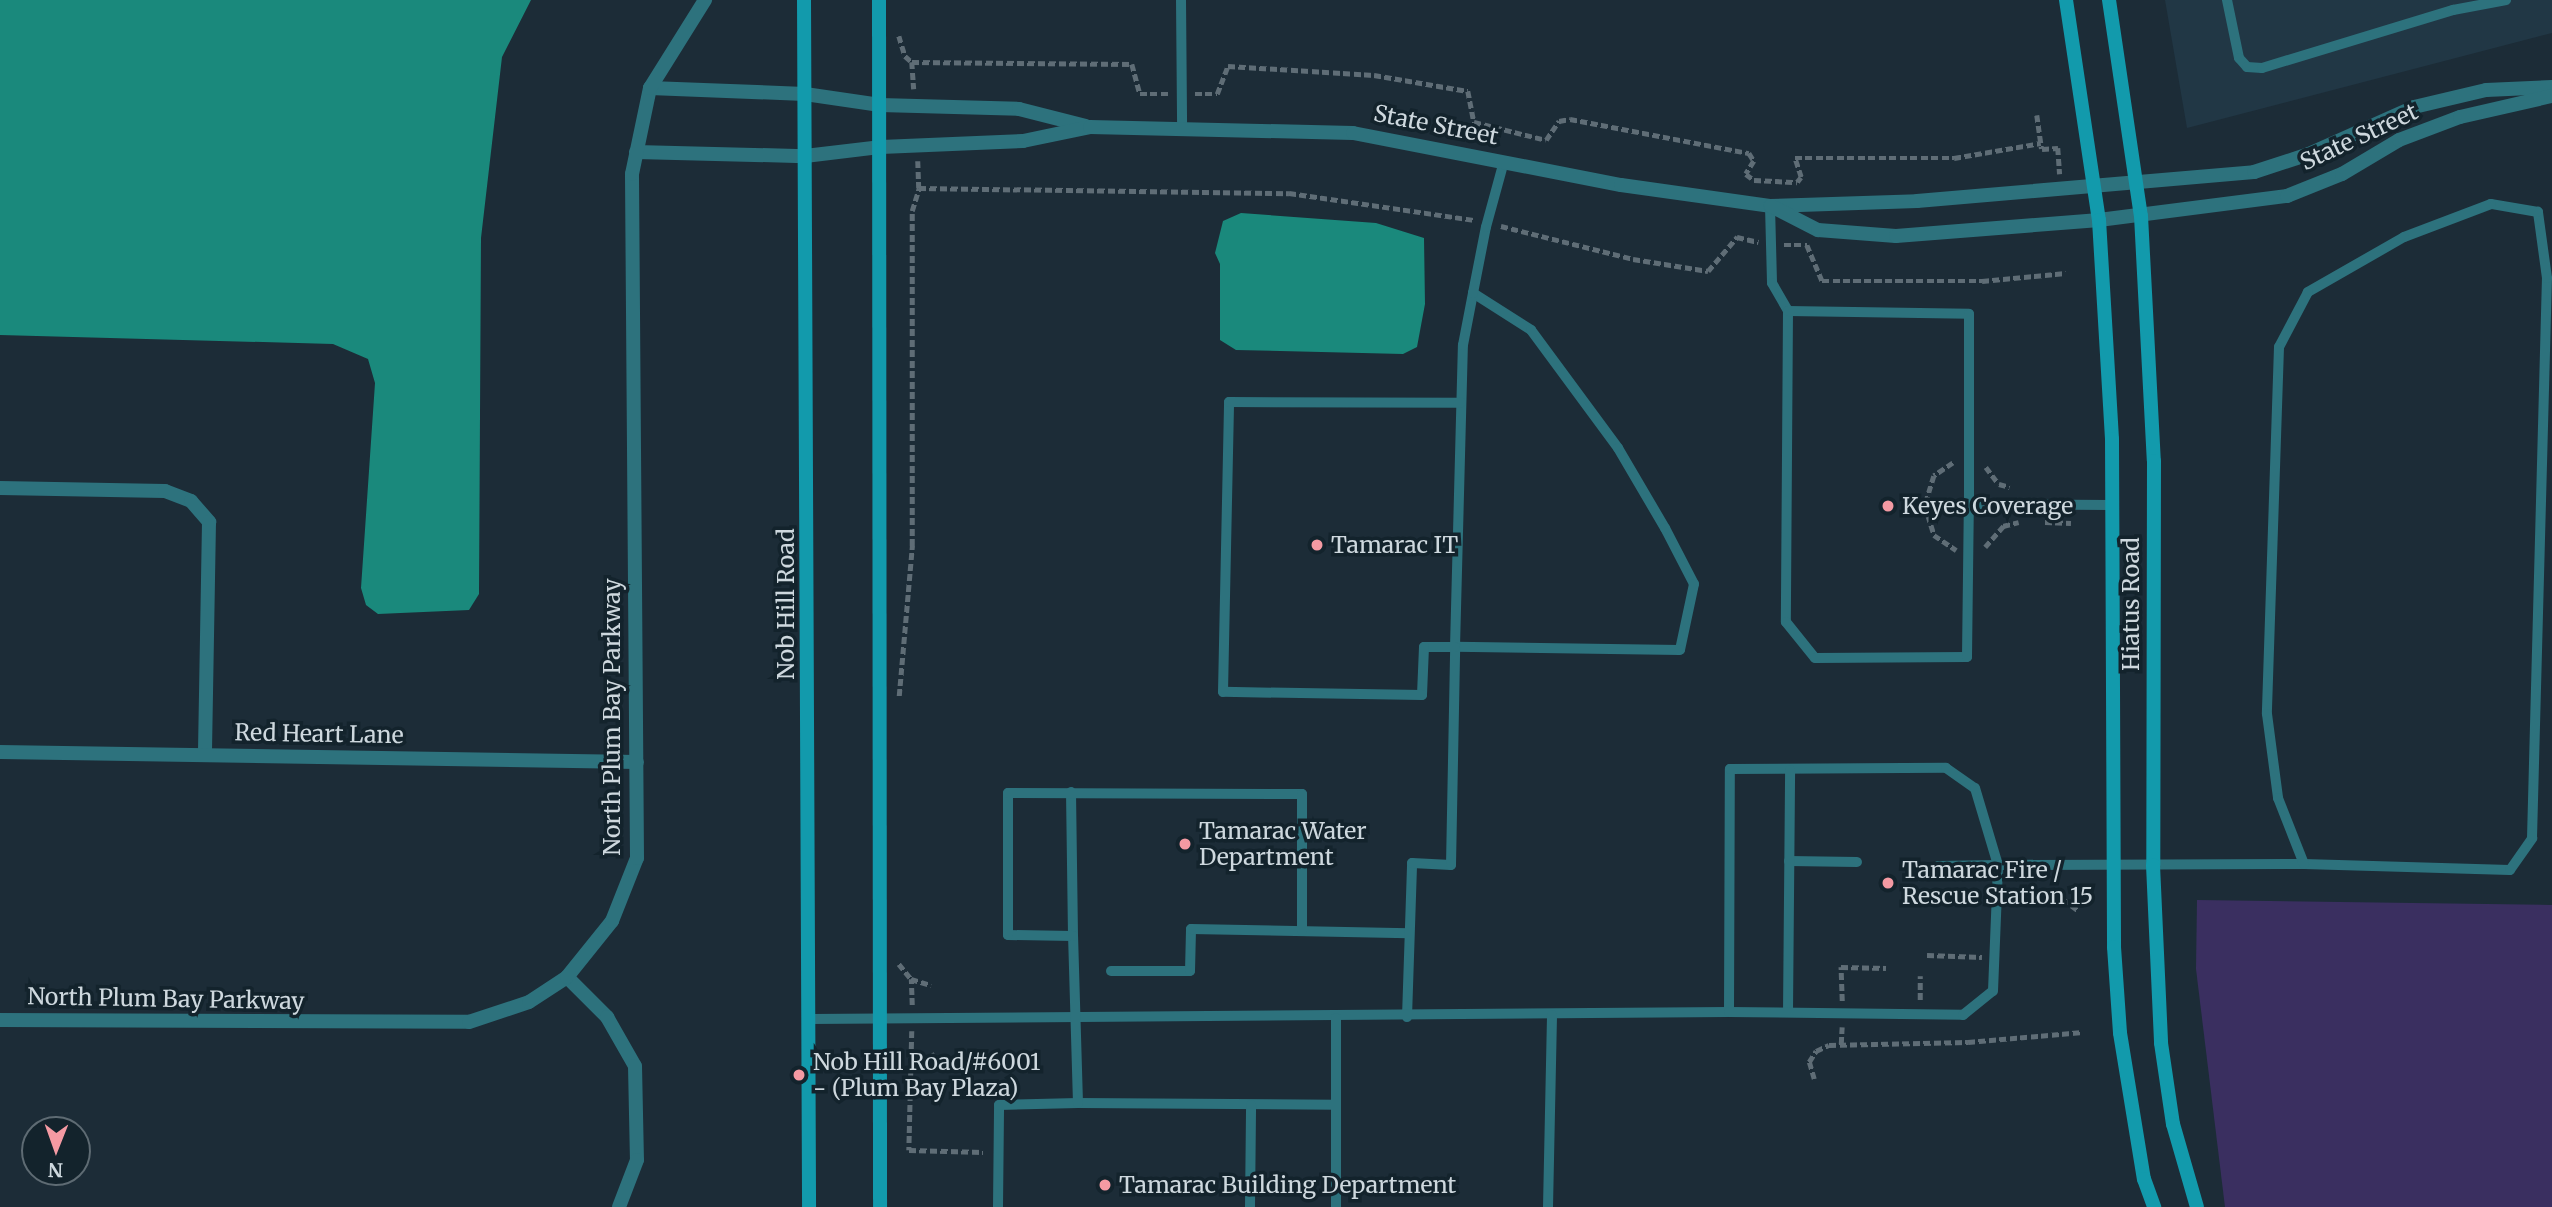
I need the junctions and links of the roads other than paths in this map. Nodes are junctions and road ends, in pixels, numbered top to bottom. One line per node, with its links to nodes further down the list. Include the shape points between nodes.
1 (705, 0): 10 (street, North Plum Bay Parkway)
2 (804, 0): 11 (main road, Nob Hill Road)
3 (879, 0): 13 (main road)
4 (1181, 0): 14 (lane)
5 (2066, 0): 21 (main road, Hiatus Road)
6 (2109, 0): 20 (main road, Hiatus Road)
7 (2227, 0): 8 (lane, via 2239,58 2247,67 2262,68 2440,14)
8 (2506, 0)
9 (2552, 87): 20 (street, State Street, via 2486,90 2414,107 2309,154 2254,172)
10 (650, 88): 11 (street, State Street); 17 (street, North Plum Bay Parkway)
11 (805, 94): 13 (street, State Street); 18 (main road, Nob Hill Road)
12 (2552, 96): 23 (street, State Street, via 2447,122 2399,140 2342,174 2287,196)
13 (880, 105): 15 (street, State Street, via 1018,109); 16 (main road)
14 (1182, 125): 15 (street, State Street); 19 (street, State Street, via 1353,133)
15 (1090, 127): 16 (street, State Street, via 1023,141)
16 (881, 147): 18 (street, State Street); 56 (main road)
17 (636, 152): 18 (street, State Street); 34 (street, North Plum Bay Parkway, via 632,174)
18 (805, 156): 55 (main road, Nob Hill Road)
19 (1504, 161): 22 (street, State Street, via 1621,185); 25 (lane)
20 (2136, 185): 21 (street, State Street); 23 (main road, Hiatus Road)
21 (2094, 187): 22 (street, State Street); 24 (main road, Hiatus Road)
22 (1770, 206): 24 (street, State Street, via 1818,230 1896,236); 26 (lane, via 1772,283)
23 (2141, 216): 24 (street, State Street); 42 (main road, Hiatus Road, via 2154,461)
24 (2099, 220): 30 (main road, Hiatus Road)
25 (1473, 293): 27 (lane, via 1463,345); 31 (lane, via 1531,330 1618,448 1694,584 1680,650)
26 (1788, 311): 29 (lane, via 1969,314); 29 (lane, via 1786,622 1815,658 1967,657)
27 (1461, 403): 31 (lane); 31 (lane, via 1229,402 1223,692 1422,695 1424,647)
28 (0, 488): 33 (street, via 164,491 191,501 209,522)
29 (1969, 504): 30 (lane)
30 (2111, 505): 41 (main road, Hiatus Road)
31 (1455, 647): 45 (lane, via 1451,865 1412,863)
32 (0, 752): 33 (street, Red Heart Lane)
33 (205, 755): 34 (street, Red Heart Lane)
34 (637, 762): 48 (street, North Plum Bay Parkway, via 637,858 629,888 612,921)
35 (1790, 770): 37 (lane); 40 (lane, via 1946,768 1975,789); 49 (lane, via 1730,769)
36 (1071, 792): 44 (lane, via 1302,794); 46 (lane); 46 (lane, via 1008,793 1008,935)
37 (1789, 861): 38 (lane); 50 (lane)
38 (1857, 862)
39 (2305, 864): 39 (lane, via 2510,870 2532,838 2547,278 2538,212 2491,204 2404,237 2308,292 2278,347 2267,714 2278,798); 42 (lane)
40 (1998, 865): 41 (lane); 43 (lane); 50 (lane, via 1993,991 1963,1016)
41 (2113, 865): 42 (lane); 68 (main road, Hiatus Road, via 2120,1033 2144,1179)
42 (2153, 865): 69 (main road, Hiatus Road, via 2161,1042 2173,1124)
43 (1938, 866)
44 (1302, 931): 45 (lane); 47 (lane, via 1191,929 1190,971)
45 (1409, 933): 53 (lane)
46 (1073, 936): 52 (lane)
47 (1111, 971)
48 (567, 978): 57 (street, North Plum Bay Parkway, via 498,1015 444,1025); 61 (street, via 607,1017 635,1066 637,1160)
49 (1729, 1012): 50 (lane); 51 (lane)
50 (1788, 1012)
51 (1552, 1015): 53 (lane); 67 (lane)
52 (1073, 1017): 54 (lane); 56 (lane); 58 (lane)
53 (1407, 1017): 54 (lane)
54 (1336, 1018): 60 (lane)
55 (810, 1019): 56 (lane); 62 (main road, Nob Hill Road)
56 (881, 1019): 63 (main road)
57 (0, 1020)
58 (1078, 1102): 59 (lane); 64 (lane, via 999,1105)
59 (1251, 1104): 60 (lane); 65 (lane)
60 (1336, 1105): 66 (lane)
61 (619, 1207)
62 (809, 1207)
63 (880, 1207)
64 (998, 1207)
65 (1250, 1207)
66 (1336, 1207)
67 (1548, 1207)
68 (2154, 1207)
69 (2197, 1207)

